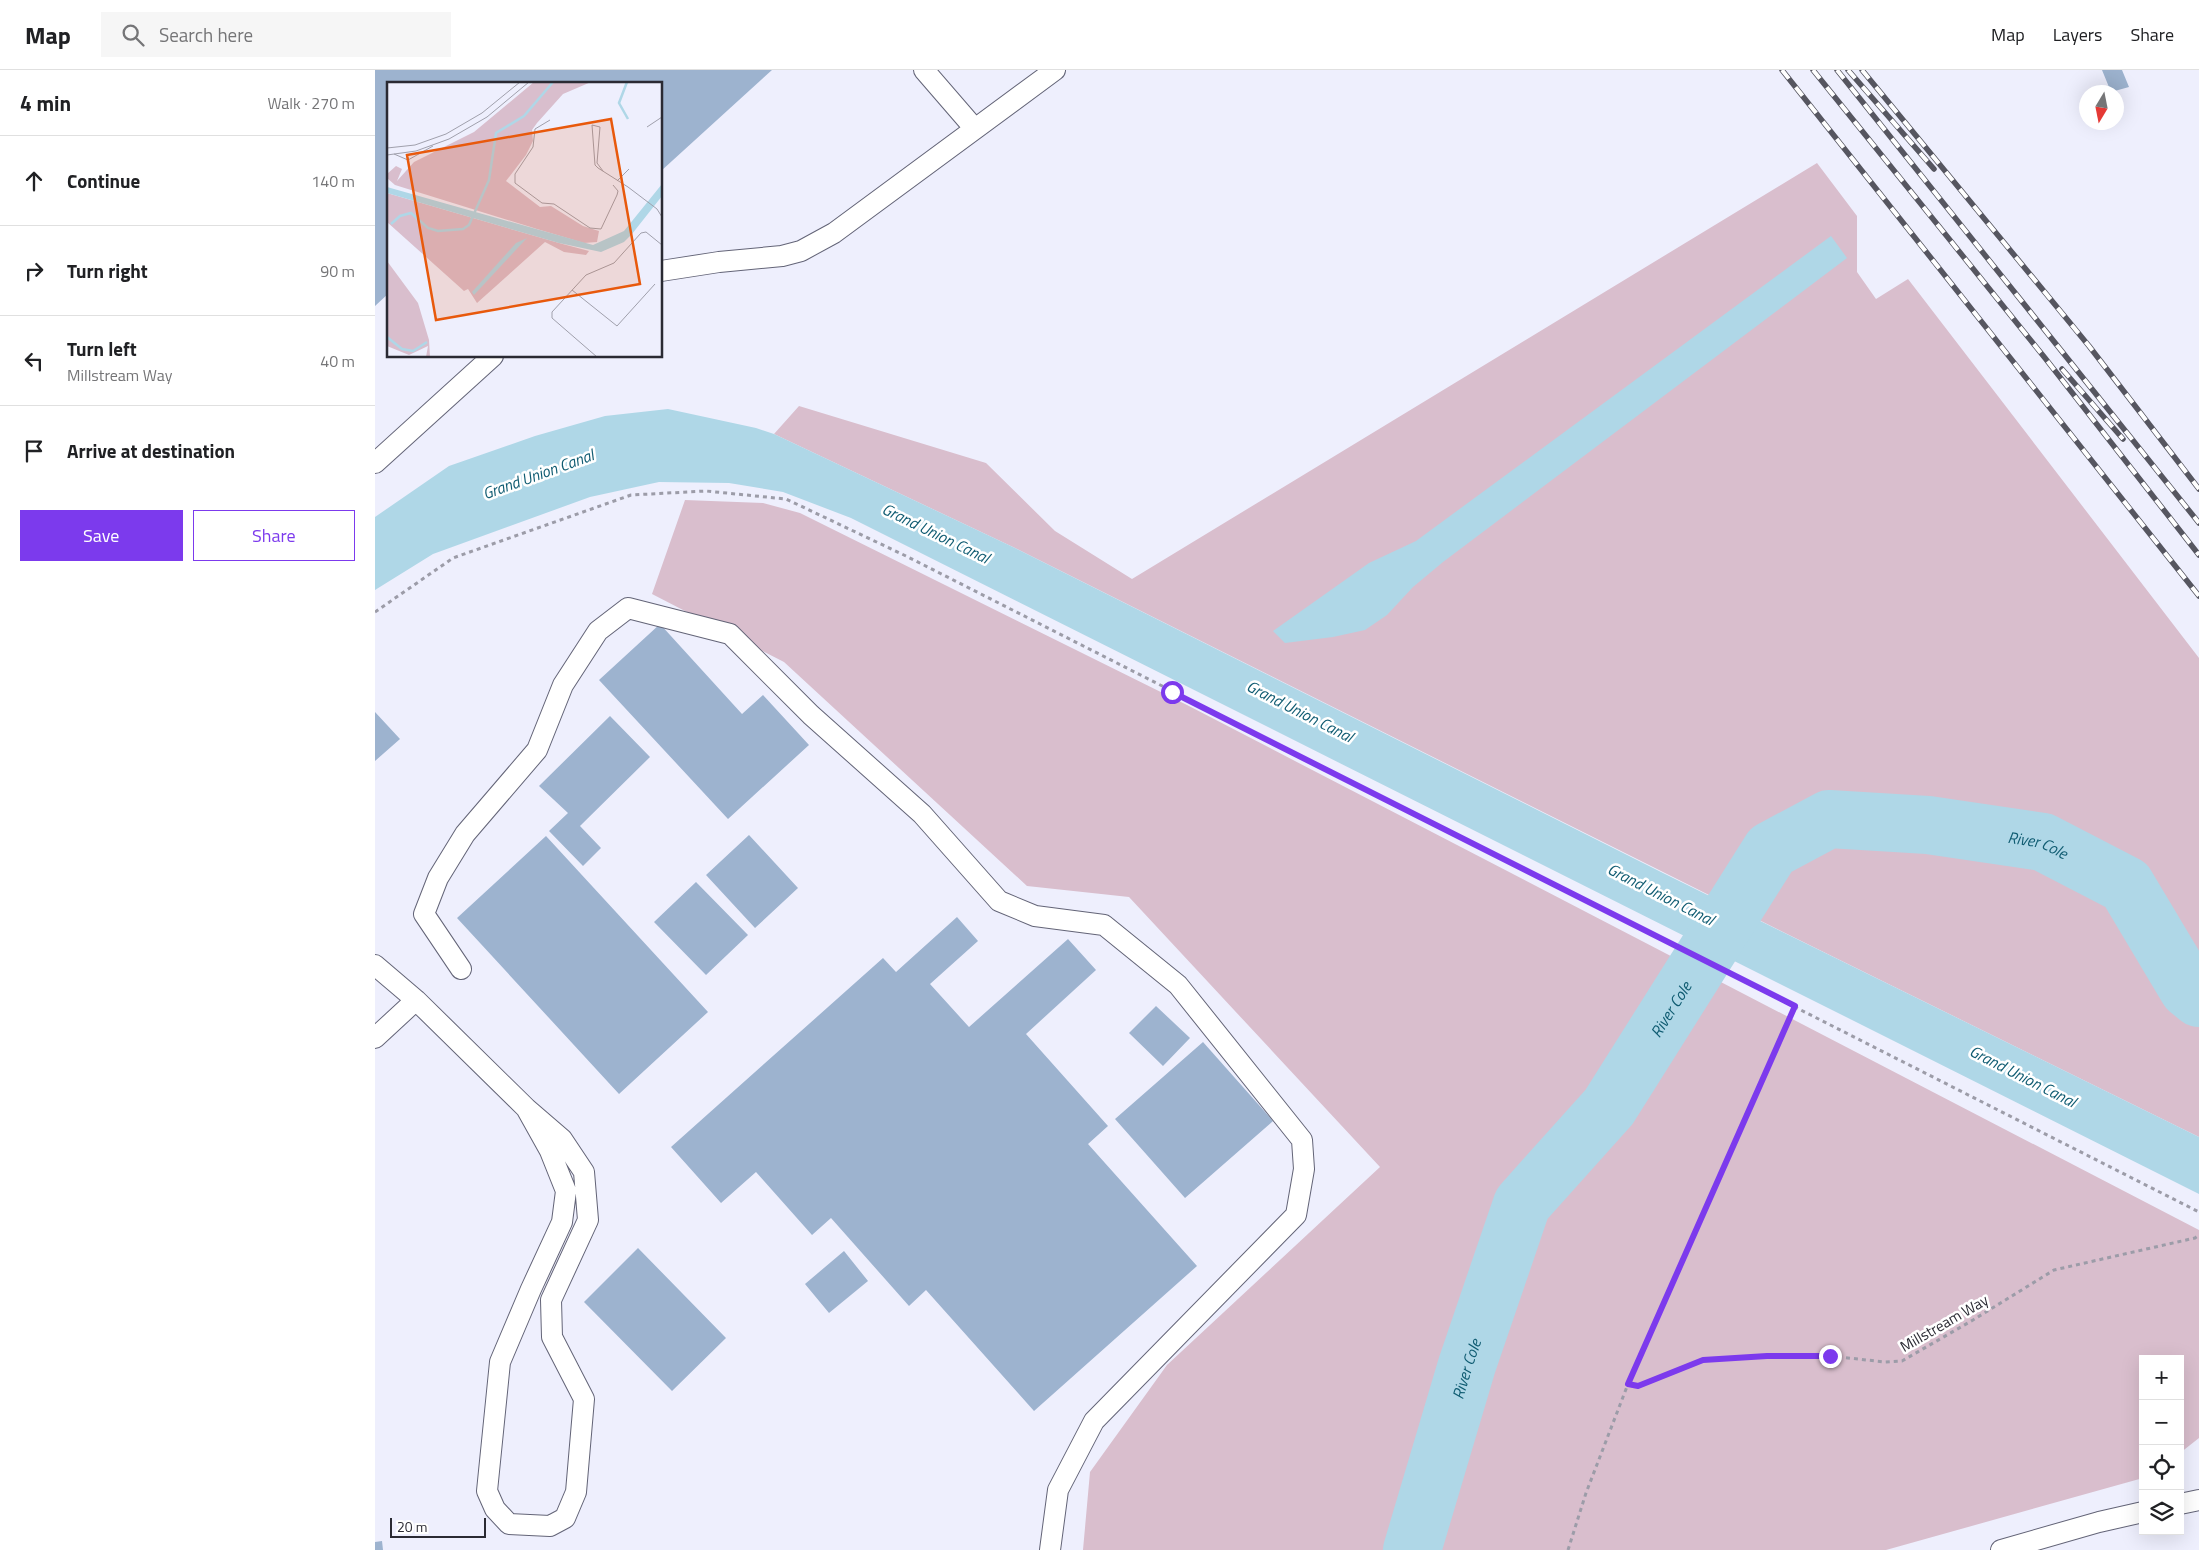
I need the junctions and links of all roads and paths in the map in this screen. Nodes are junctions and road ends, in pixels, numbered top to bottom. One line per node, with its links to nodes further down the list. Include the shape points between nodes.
1 (924, 70): 3 (lane)
2 (1055, 70): 3 (lane)
3 (975, 129): 4 (lane, via 834,233 801,251)
4 (663, 271)
5 (491, 358): 6 (lane)
6 (375, 463)
7 (375, 612): 11 (path, via 453,558 631,495 706,491 786,499 906,556)
8 (375, 965): 10 (lane)
9 (461, 969): 20 (lane, via 424,914 438,878 465,834 537,750 563,685 598,631 628,608 730,634 811,715 921,814 999,901 1035,916 1105,925 1178,985 1302,1140 1304,1169 1296,1215 1094,1421 1058,1490)
10 (416, 1000): 12 (lane); 13 (lane)
11 (1795, 1006): 14 (path); 16 (path)
12 (375, 1038)
13 (526, 1108): 13 (lane, via 562,1139 584,1172 588,1220 551,1300 552,1337 584,1399 576,1492 565,1518 551,1526 509,1524 495,1509 487,1491 500,1362 562,1222 566,1191 550,1151)
14 (2199, 1212)
15 (2199, 1235): 16 (path, Millstream Way, via 2053,1270 1902,1361 1830,1356 1703,1360 1638,1386)
16 (1628, 1384): 21 (path)
17 (2199, 1500): 18 (lane)
18 (2184, 1503)
19 (2139, 1513): 22 (lane)
20 (1050, 1550)
21 (1568, 1550)
22 (2001, 1550)

